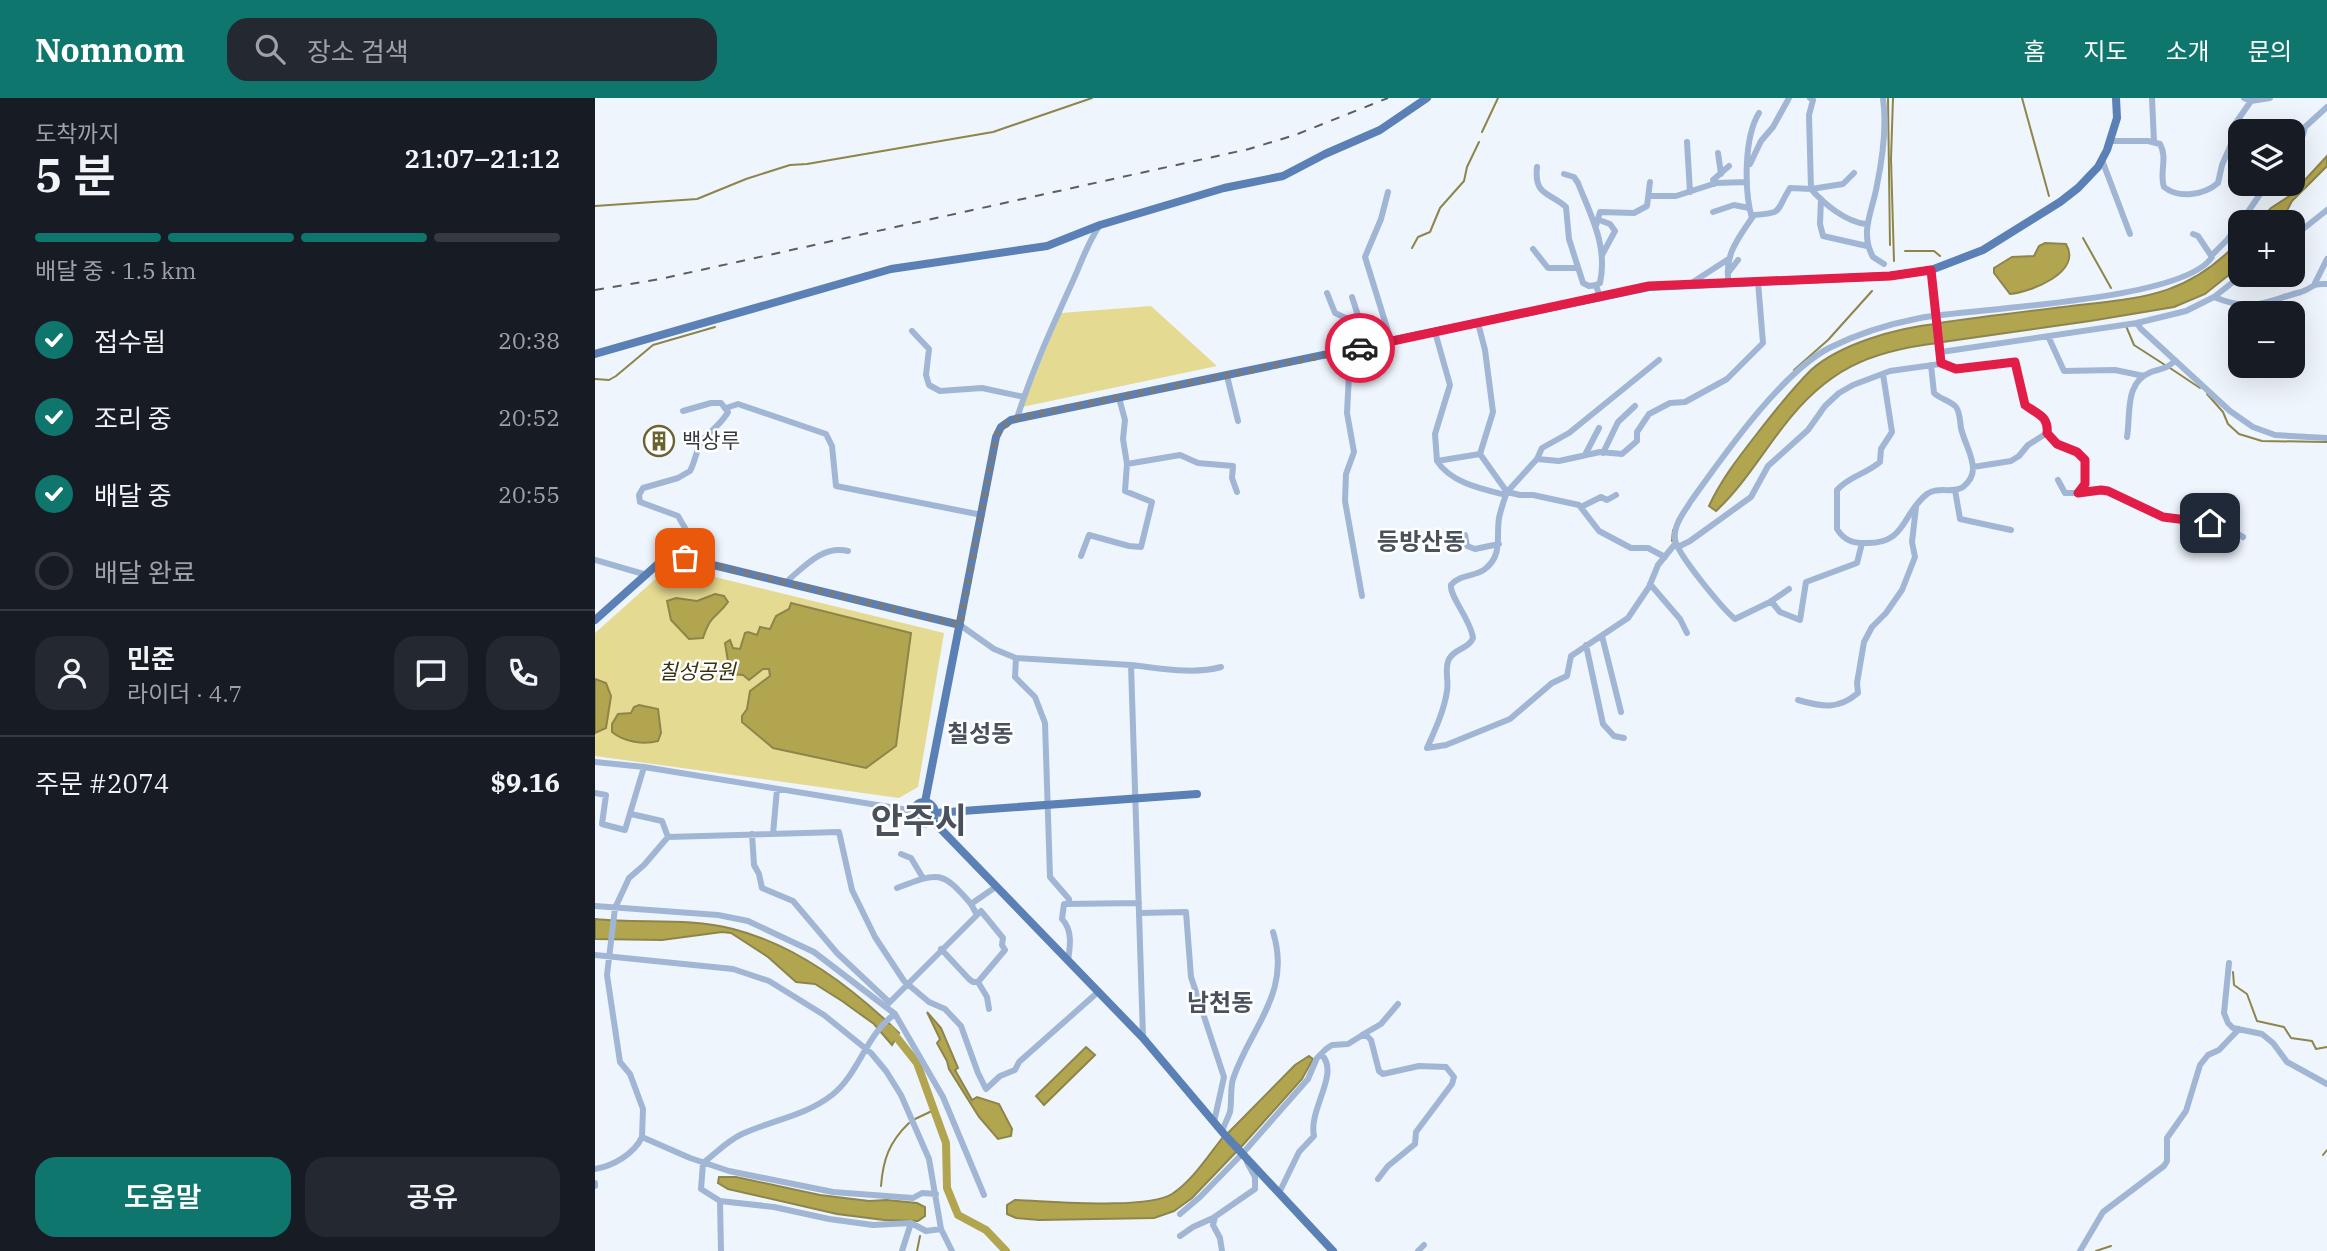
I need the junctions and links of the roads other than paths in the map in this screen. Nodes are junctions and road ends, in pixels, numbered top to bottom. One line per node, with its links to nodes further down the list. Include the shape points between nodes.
1 (1427, 98): 38 (main road, via 1387,126 1292,173)
2 (1789, 98): 20 (street)
3 (1821, 98): 8 (street)
4 (1883, 98): 37 (street, via 1885,133 1877,189)
5 (2116, 98): 13 (main road)
6 (2153, 98): 15 (street)
7 (2270, 98): 9 (street)
8 (1811, 99): 27 (street)
9 (2248, 100): 15 (street, via 2237,118 2213,188 2189,194 2170,191 2162,182 2164,152)
10 (2327, 107): 12 (street)
11 (1759, 113): 20 (street, via 1749,142)
12 (2305, 127)
13 (2111, 141): 15 (street); 17 (main road)
14 (1687, 142): 29 (street)
15 (2154, 142)
16 (1718, 153): 23 (street)
17 (2102, 160): 40 (street); 52 (main road, via 2077,188 2045,212 1983,250)
18 (1729, 166): 23 (street)
19 (1537, 167): 51 (street, via 1538,185 1545,195 1566,207)
20 (1748, 169): 24 (street)
21 (1854, 173): 27 (street, via 1843,184)
22 (1565, 174): 36 (street, via 1574,177 1592,222)
23 (1721, 174): 26 (street)
24 (1747, 182): 26 (street); 32 (street)
25 (1650, 183): 30 (street)
26 (1714, 184): 29 (street)
27 (1811, 189): 31 (street); 35 (street, via 1790,188 1779,211)
28 (1388, 192): 71 (street, via 1364,257)
29 (1690, 192): 30 (street)
30 (1650, 196): 36 (street, via 1647,206 1634,213 1601,212)
31 (1821, 199): 37 (street, via 1851,221); 43 (street, via 1823,236)
32 (1749, 208): 34 (street, via 1734,205); 35 (street)
33 (2327, 210): 39 (street)
34 (1713, 212)
35 (1752, 218): 48 (street)
36 (1599, 224): 45 (street); 45 (street, via 1610,224 1615,231)
37 (1866, 224): 43 (street)
38 (1100, 225): 75 (main road, via 1047,246 904,265); 83 (street)
39 (2305, 227)
40 (2130, 234)
41 (2193, 234): 46 (street)
42 (2228, 239): 46 (street)
43 (1867, 246): 50 (street)
44 (1533, 249): 51 (street, via 1548,268)
45 (1602, 255): 58 (street, via 1602,274)
46 (2212, 255): 64 (street, via 2205,266 2160,286)
47 (2327, 259): 55 (street)
48 (1727, 260): 53 (street); 56 (street)
49 (1738, 260): 53 (street)
50 (1884, 264)
51 (1578, 268): 58 (street, via 1584,285)
52 (1931, 270): 54 (main road); 64 (street)
53 (1728, 279): 54 (main road); 56 (main road)
54 (1758, 282): 94 (street, via 1762,345 1727,379 1649,414 1627,451)
55 (2315, 283): 57 (street); 62 (street, via 2300,292 2247,306)
56 (1690, 284): 63 (main road, via 1649,286)
57 (2327, 284)
58 (1596, 285): 63 (street)
59 (2228, 286): 62 (street)
60 (1327, 293): 67 (street, via 1335,313)
61 (1352, 297): 67 (street)
62 (2214, 297): 66 (street, via 2186,311)
63 (1600, 298): 65 (main road)
64 (1937, 317): 74 (street); 115 (street, via 1871,330 1810,360 1711,473 1677,527)
65 (1478, 323): 69 (main road); 95 (street, via 1493,412)
66 (2137, 323): 70 (street); 77 (street)
67 (1361, 325): 72 (street)
68 (912, 331): 83 (street, via 929,349 929,385 940,391 982,388)
69 (1435, 332): 71 (main road); 98 (street, via 1450,385 1435,434)
70 (2048, 336): 74 (street); 82 (street, via 2064,371 2115,370)
71 (1391, 341): 72 (main road)
72 (1368, 346): 73 (main road)
73 (1345, 351): 81 (main road); 125 (street, via 1354,453 1346,474 1345,501)
74 (1941, 352): 78 (street)
75 (595, 354)
76 (1659, 360): 97 (street, via 1569,433 1542,448)
77 (2175, 360): 82 (street, via 2165,370); 93 (street, via 2253,427 2275,436)
78 (1941, 363): 79 (street); 91 (street, via 1956,369 2014,361 2025,405 2045,418)
79 (1931, 365): 80 (street); 100 (street, via 1934,393 1956,407)
80 (1883, 374): 113 (street, via 1892,432 1881,449 1880,462 1837,490 1837,529 1848,540); 115 (street, via 1833,398 1808,430 1768,466 1751,497)
81 (1227, 376): 84 (main road); 89 (street)
82 (2144, 376): 92 (street, via 2131,389)
83 (1024, 397): 88 (street)
84 (1119, 398): 88 (main road); 99 (street)
85 (1635, 406): 94 (street, via 1618,422)
86 (726, 408): 87 (street, via 711,403); 109 (street, via 738,404 826,434 832,446 836,485); 116 (street, via 723,422 698,446 690,471 643,488 639,495 640,502 678,516 685,528)
87 (683, 411)
88 (1017, 418): 109 (main road, via 998,431)
89 (1238, 421)
90 (1599, 428): 96 (street)
91 (2047, 433): 100 (street, via 2011,461); 105 (street, via 2085,460 2085,484)
92 (2127, 437)
93 (2327, 438)
94 (1603, 453): 96 (street)
95 (1481, 454): 98 (street); 104 (street)
96 (1585, 455): 97 (street, via 1559,461)
97 (1537, 459): 104 (street)
98 (1437, 461): 104 (street, via 1472,485)
99 (1127, 464): 103 (street, via 1180,455 1198,463 1233,466); 118 (street, via 1125,491 1153,502 1141,547 1090,535)
100 (1973, 467): 102 (street, via 1971,478)
101 (2058, 480): 105 (street, via 2065,494)
102 (1955, 489): 107 (street, via 1935,490); 110 (street, via 1960,519)
103 (1237, 492)
104 (1506, 493): 108 (street); 114 (street)
105 (2078, 493): 112 (street, via 2108,491 2163,517 2219,524)
106 (1616, 495): 108 (street)
107 (1916, 505): 113 (street, via 1895,537); 135 (street, via 1915,557 1902,590 1864,642 1858,693 1846,704 1819,707)
108 (1581, 507): 119 (street, via 1599,531 1631,548 1647,548)
109 (982, 514): 128 (main road)
110 (2011, 530)
111 (1465, 535): 114 (street, via 1467,547 1472,549)
112 (2243, 537)
113 (1862, 543): 126 (street, via 1857,563 1806,582 1800,620 1780,612)
114 (1499, 544): 131 (street, via 1487,567 1451,585 1473,638 1450,657 1444,703 1427,748 1446,745 1515,716 1532,698 1567,676 1571,656)
115 (1677, 546): 119 (street); 126 (street, via 1735,619)
116 (682, 548)
117 (848, 551): 122 (street, via 829,550)
118 (1081, 556)
119 (1664, 557): 123 (street)
120 (595, 560): 121 (street)
121 (647, 575): 122 (main road, via 665,560 680,557); 127 (main road)
122 (786, 582): 128 (main road)
123 (1650, 584): 129 (street); 130 (street, via 1628,618)
124 (1789, 589): 126 (street)
125 (1362, 596)
126 (1771, 601)
127 (595, 620)
128 (960, 625): 132 (street); 144 (main road)
129 (1687, 633)
130 (1602, 636): 131 (street); 136 (street)
131 (1586, 645): 137 (street, via 1604,724 1614,736)
132 (1016, 658): 133 (street); 145 (street, via 1015,677 1035,697 1045,723)
133 (1131, 665): 134 (street); 143 (street)
134 (1221, 667)
135 (1798, 700)
136 (1621, 712)
137 (1624, 738)
138 (595, 762): 139 (street)
139 (643, 767): 140 (street); 147 (street)
140 (776, 789): 146 (street); 150 (street)
141 (595, 793): 147 (street, via 606,795 602,824 625,830)
142 (1197, 794): 143 (main road)
143 (1135, 798): 145 (main road); 156 (street)
144 (925, 802): 146 (main road); 148 (main road, via 931,804)
145 (1048, 807): 148 (main road); 158 (street, via 1050,877)
146 (913, 811): 148 (main road, via 920,822)
147 (631, 814): 151 (street, via 663,821)
148 (933, 817): 154 (main road)
149 (752, 834): 150 (street); 151 (street); 172 (street, via 754,865 762,888 793,901)
150 (773, 834): 170 (street, via 839,832 852,890 875,937)
151 (668, 837): 160 (street, via 629,878)
152 (901, 855): 153 (street, via 911,858)
153 (923, 878): 155 (street); 157 (street, via 946,879)
154 (997, 886): 157 (street); 167 (main road)
155 (897, 888)
156 (1139, 903): 158 (street); 161 (street)
157 (971, 904): 162 (street)
158 (1069, 904): 167 (street, via 1064,904 1062,919 1068,924)
159 (595, 906): 160 (street)
160 (615, 910): 165 (street); 172 (street, via 748,920 814,952)
161 (1139, 913): 178 (street); 181 (street, via 1186,912 1191,977)
162 (977, 915): 164 (street); 169 (street, via 981,911 1003,938 1005,950)
163 (1273, 932): 182 (street, via 1279,978)
164 (941, 949): 169 (street, via 969,979); 170 (street)
165 (610, 953): 166 (street); 179 (street, via 733,969 769,981); 186 (street, via 607,975 620,1062 630,1074 643,1109)
166 (595, 955)
167 (1068, 962): 171 (main road)
168 (2229, 962): 176 (street, via 2225,1019)
169 (978, 982): 174 (street)
170 (906, 983): 171 (street, via 961,1026 986,1089 1015,1070); 172 (street)
171 (1098, 992): 178 (main road)
172 (887, 1004): 175 (street)
173 (1398, 1004): 177 (street, via 1381,1024)
174 (989, 1009)
175 (894, 1015): 179 (street); 193 (street, via 943,1097)
176 (2238, 1029): 183 (street, via 2267,1037 2287,1062); 207 (street, via 2200,1065 2186,1111 2167,1138 2164,1166 2103,1212)
177 (1361, 1036): 180 (street, via 1348,1044 1329,1046); 190 (street, via 1371,1040 1378,1071 1383,1074 1427,1065 1447,1067 1454,1077 1416,1132 1415,1144)
178 (1143, 1038): 184 (main road)
179 (866, 1046): 188 (street, via 844,1082 822,1102 743,1133); 192 (street, via 901,1095 929,1159)
180 (1321, 1054): 187 (street, via 1308,1079); 191 (street, via 1329,1073 1317,1105 1314,1136 1299,1152)
181 (1224, 1077): 182 (street); 184 (street)
182 (1232, 1081): 185 (street)
183 (2327, 1084)
184 (1214, 1122): 185 (main road)
185 (1223, 1133): 187 (main road)
186 (642, 1137): 188 (street); 189 (street, via 633,1151)
187 (1242, 1153): 191 (main road); 195 (street); 196 (street, via 1255,1177 1255,1189)
188 (703, 1163): 192 (street, via 833,1192 913,1198); 194 (street, via 701,1188)
189 (595, 1169)
190 (1378, 1180)
191 (1279, 1193): 201 (main road)
192 (936, 1194): 198 (street)
193 (984, 1195)
194 (720, 1200): 197 (street, via 873,1225); 202 (street)
195 (1180, 1214)
196 (1215, 1217): 199 (street); 205 (street, via 1213,1226)
197 (911, 1223): 198 (street, via 926,1231); 203 (street)
198 (941, 1229): 204 (street)
199 (1180, 1236)
200 (1424, 1245): 206 (street)
201 (1329, 1249)
202 (721, 1251)
203 (902, 1251)
204 (952, 1251)
205 (1222, 1251)
206 (1418, 1251)
207 (2080, 1251)

